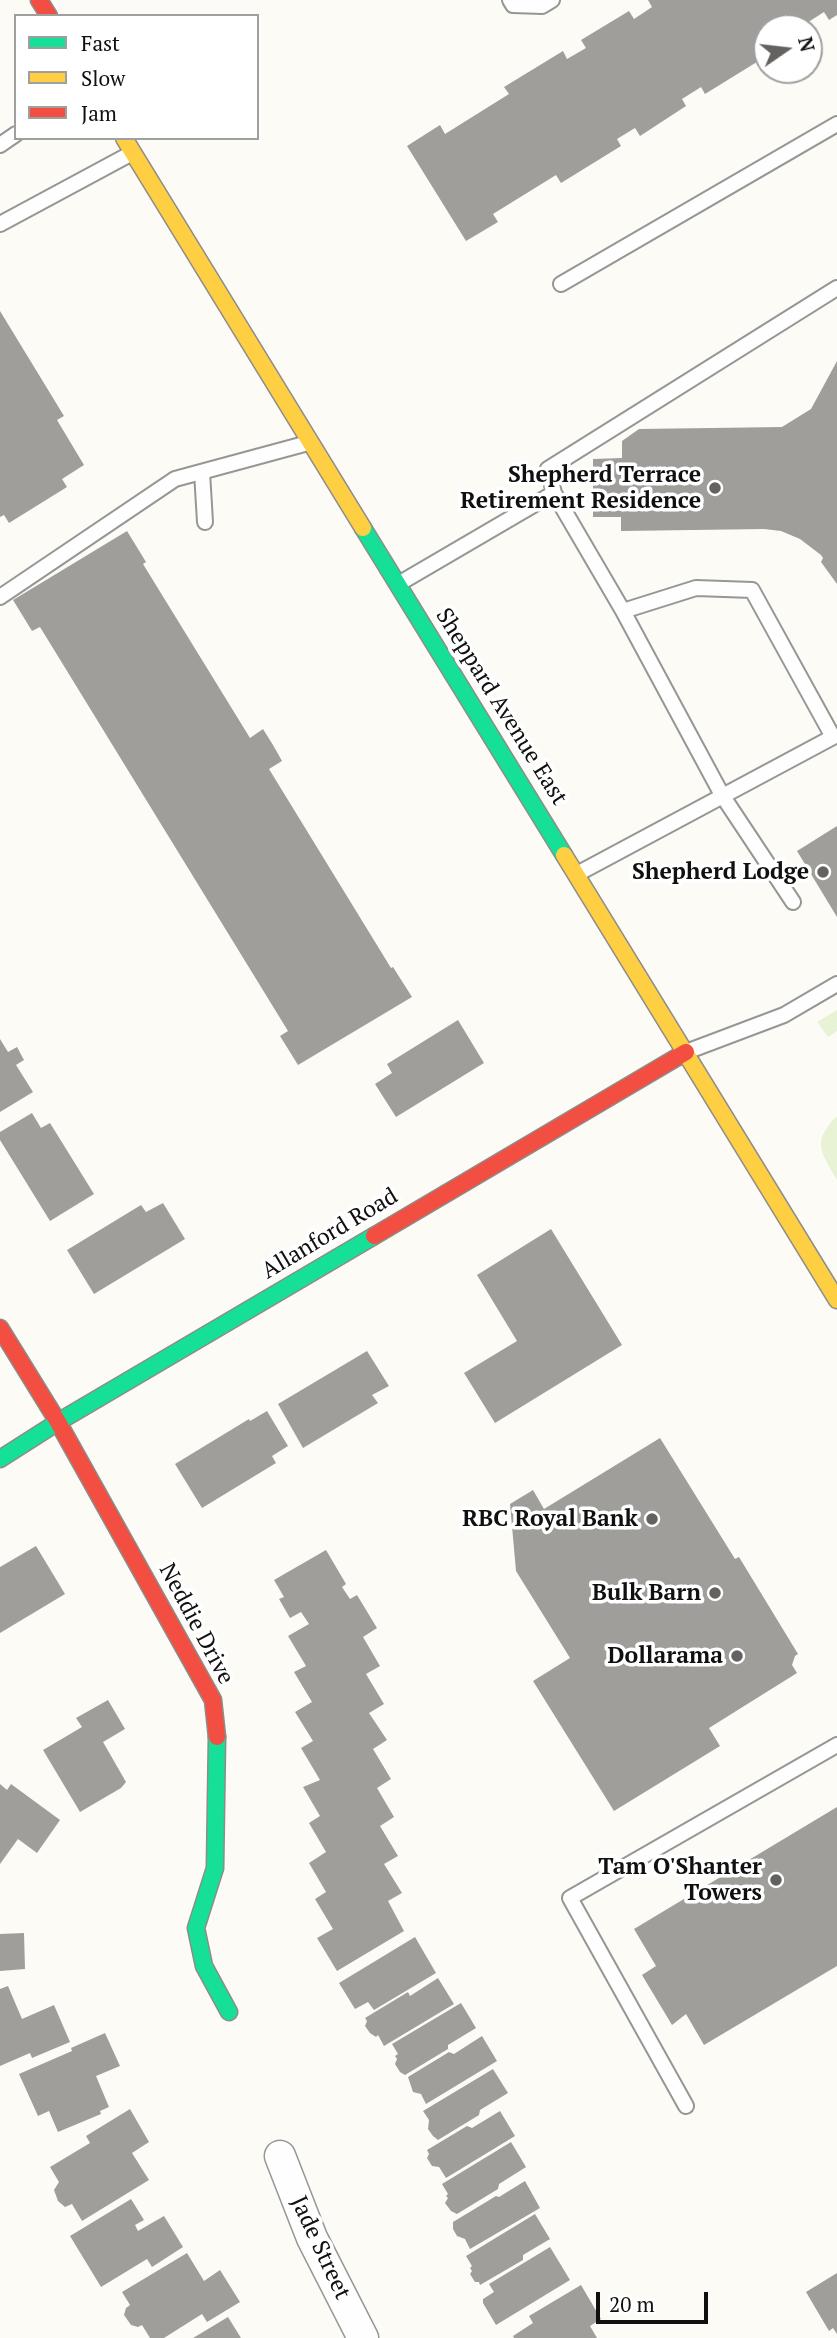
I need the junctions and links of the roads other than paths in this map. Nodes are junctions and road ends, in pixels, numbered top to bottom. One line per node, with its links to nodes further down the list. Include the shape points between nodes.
1 (510, 0): 2 (lane, via 513,5 542,6)
2 (552, 0)
3 (837, 124): 7 (lane)
4 (125, 140): 5 (street, Sheppard Avenue East)
5 (133, 153): 6 (lane); 9 (street, Sheppard Avenue East)
6 (0, 225)
7 (561, 284)
8 (837, 288): 11 (lane, via 548,469)
9 (311, 442): 10 (lane); 13 (street, Sheppard Avenue East)
10 (202, 472): 12 (lane); 14 (lane, via 175,479)
11 (554, 493): 13 (lane); 15 (lane)
12 (205, 522)
13 (398, 584): 17 (street, Sheppard Avenue East)
14 (0, 597)
15 (623, 611): 16 (lane); 16 (lane, via 696,588 752,590 833,737)
16 (722, 795): 17 (lane); 18 (lane)
17 (577, 874): 20 (street, Sheppard Avenue East)
18 (793, 902)
19 (837, 984): 20 (lane, via 784,1015)
20 (686, 1052): 21 (street, Sheppard Avenue East); 23 (street, Allanford Road)
21 (837, 1300)
22 (0, 1328): 23 (street, Neddie Drive)
23 (58, 1422): 24 (street, Allanford Road); 26 (street, Neddie Drive, via 213,1700 218,1750 215,1868 196,1928 204,1966)
24 (0, 1459)
25 (837, 1745): 27 (lane, via 570,1898)
26 (229, 2012)
27 (686, 2106)
28 (280, 2157): 29 (street, Jade Street, via 312,2238)
29 (363, 2338)

